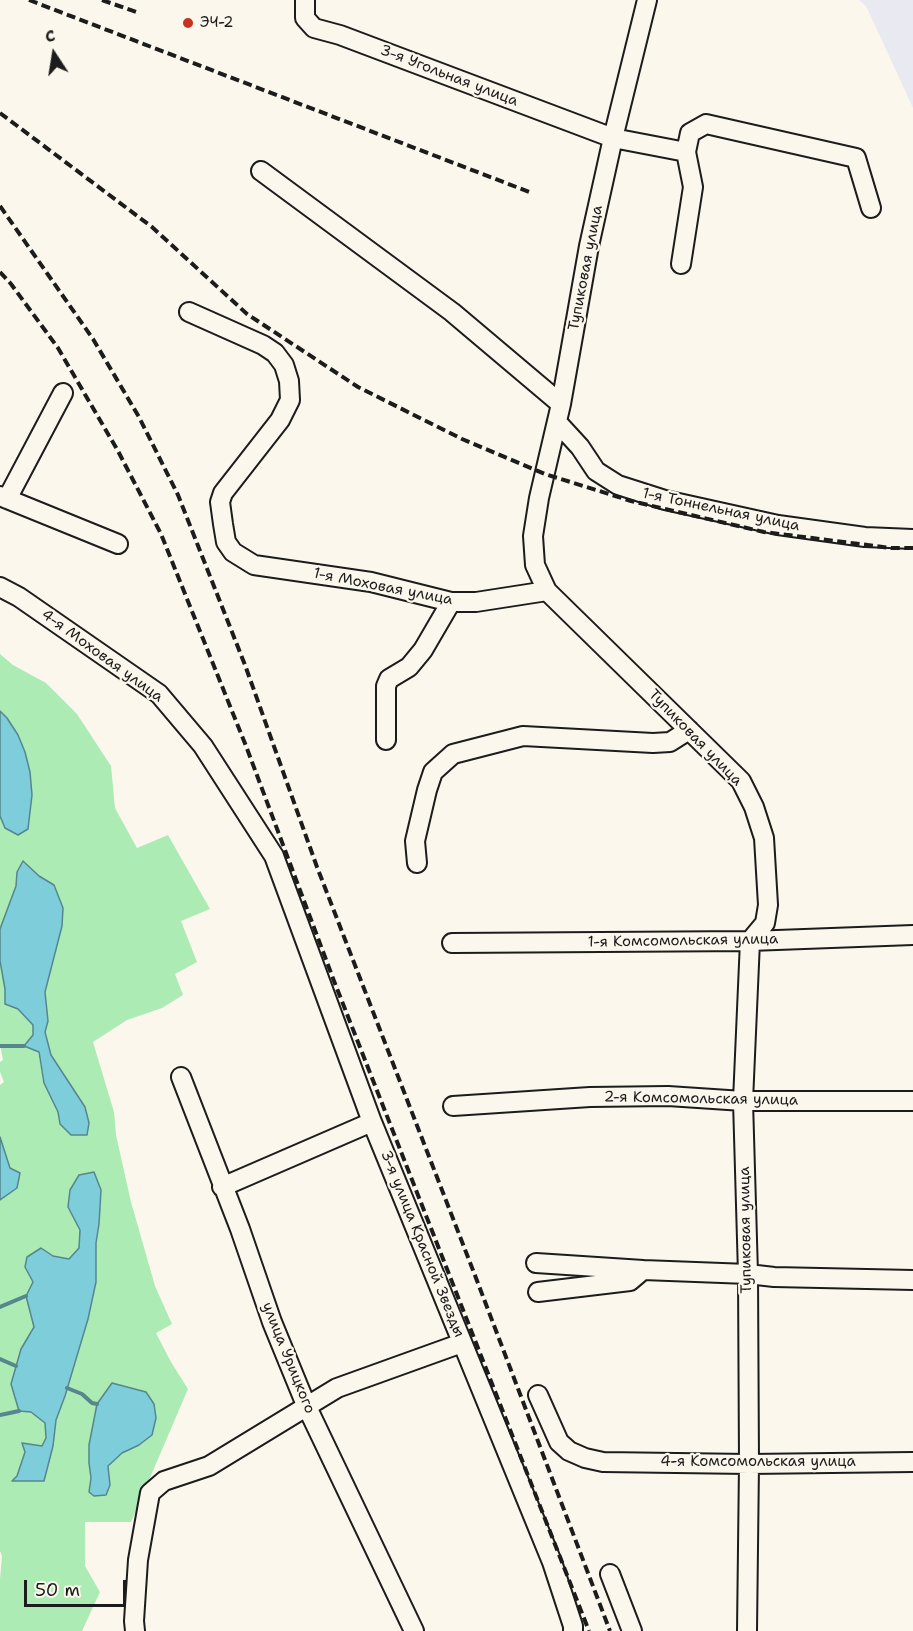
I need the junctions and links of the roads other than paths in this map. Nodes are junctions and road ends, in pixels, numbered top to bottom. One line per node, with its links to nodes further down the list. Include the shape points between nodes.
1 (305, 0): 3 (street, 3-я Угольная улица, via 305,18 314,28)
2 (647, 0): 3 (street, Тупиковая улица)
3 (613, 138): 4 (street, 3-я Угольная улица); 10 (street, Тупиковая улица)
4 (686, 152): 6 (street, via 690,133 706,124 856,159); 7 (street, via 693,187)
5 (261, 171): 10 (street, 1-я Тоннельная улица, via 452,312)
6 (871, 208)
7 (681, 264)
8 (189, 312): 16 (street, 1-я Моховая улица, via 275,353 289,381 290,400 280,420 220,502 226,542 233,552 254,565 371,582)
9 (63, 393): 11 (street)
10 (559, 413): 12 (street, 1-я Тоннельная улица, via 596,471 618,485 665,500 778,525); 15 (street, Тупиковая улица, via 533,537 535,565)
11 (4, 498): 13 (street)
12 (913, 539)
13 (118, 544)
14 (0, 587): 19 (street, 4-я Моховая улица, via 159,694 203,746)
15 (547, 591): 16 (street, 1-я Моховая улица); 17 (street, Тупиковая улица)
16 (451, 602): 18 (street, via 423,650 409,667 389,679)
17 (689, 730): 20 (street, via 670,742 653,743 523,736 453,754 433,772 426,790 415,841); 22 (street, Тупиковая улица, via 741,781 764,838 768,905 765,923)
18 (386, 740)
19 (274, 856): 28 (street, 3-я улица Красной Звезды)
20 (417, 863)
21 (913, 935): 22 (street, 1-я Комсомольская улица)
22 (750, 940): 23 (street, 1-я Комсомольская улица); 25 (street, Тупиковая улица)
23 (452, 943)
24 (182, 1077): 29 (street, улица Урицкого)
25 (743, 1101): 26 (street, 2-я Комсомольская улица); 27 (street, 2-я Комсомольская улица, via 645,1096); 33 (street, Тупиковая улица)
26 (913, 1101)
27 (453, 1106)
28 (372, 1122): 29 (street); 37 (street, 3-я улица Красной Звезды)
29 (222, 1187): 39 (street, улица Урицкого)
30 (537, 1263): 31 (street)
31 (572, 1264): 32 (street); 35 (street)
32 (643, 1270): 33 (street); 35 (street, via 630,1281)
33 (748, 1274): 34 (street); 41 (street, Тупиковая улица)
34 (913, 1280)
35 (573, 1288): 36 (street)
36 (538, 1292)
37 (462, 1343): 39 (street, via 337,1388); 45 (street, 3-я улица Красной Звезды, via 552,1562)
38 (538, 1395): 41 (street, 4-я Комсомольская улица, via 559,1442 585,1458 603,1462)
39 (306, 1405): 43 (street, via 209,1466 164,1481 150,1493 138,1560); 44 (street, улица Урицкого)
40 (913, 1462): 41 (street, 4-я Комсомольская улица)
41 (749, 1464): 47 (street, Тупиковая улица)
42 (610, 1574): 46 (street)
43 (135, 1631)
44 (414, 1631)
45 (573, 1631)
46 (632, 1631)
47 (747, 1631)

